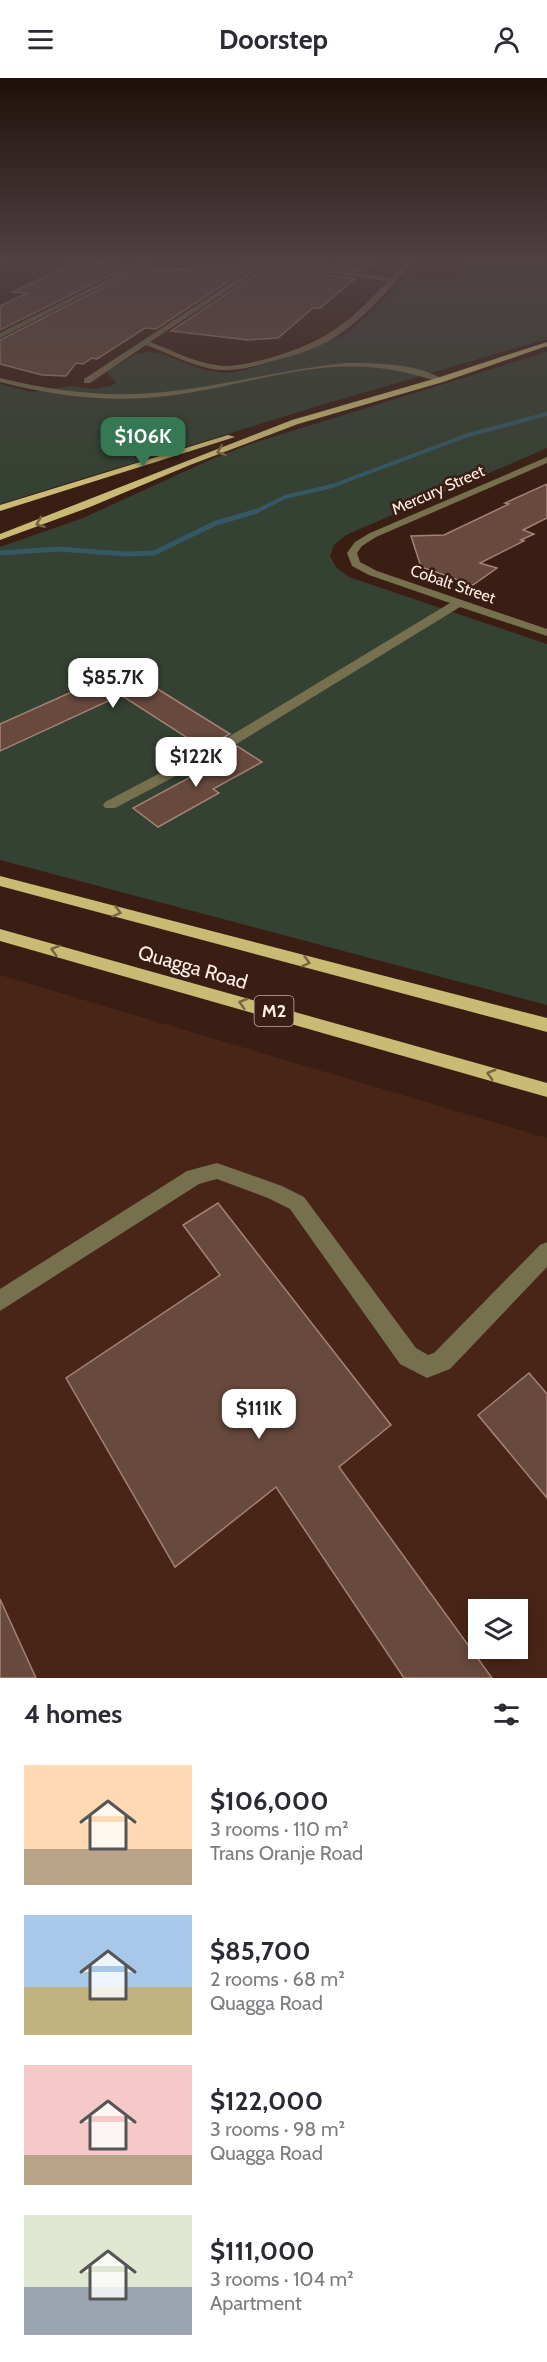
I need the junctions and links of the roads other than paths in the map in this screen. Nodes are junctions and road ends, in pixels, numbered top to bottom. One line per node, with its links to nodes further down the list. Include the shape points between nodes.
1 (160, 334): 3 (street)
2 (334, 334): 3 (street, via 256,363 228,368)
3 (146, 343): 7 (street)
4 (547, 344): 6 (main road)
5 (0, 380): 6 (street, via 55,393 112,397 191,391 343,364 402,368)
6 (440, 380): 8 (main road)
7 (87, 381)
8 (295, 422): 10 (main road, via 256,429); 11 (main road, one-way to 11)
9 (547, 460): 12 (street, Mercury Street, via 374,535 353,549)
10 (0, 508)
11 (0, 537)
12 (353, 559): 13 (street, Cobalt Street, via 373,573)
13 (458, 603): 14 (street, Cobalt Street); 15 (street, via 230,742)
14 (547, 633)
15 (110, 805)
16 (0, 881): 18 (main road, Quagga Road, one-way to 18)
17 (0, 935): 19 (main road, Quagga Road / M2, one-way to 17)
18 (547, 1025)
19 (547, 1090)
20 (547, 1252): 21 (street, via 442,1361 428,1367 408,1356 297,1203 217,1171 194,1177)
21 (0, 1301)

